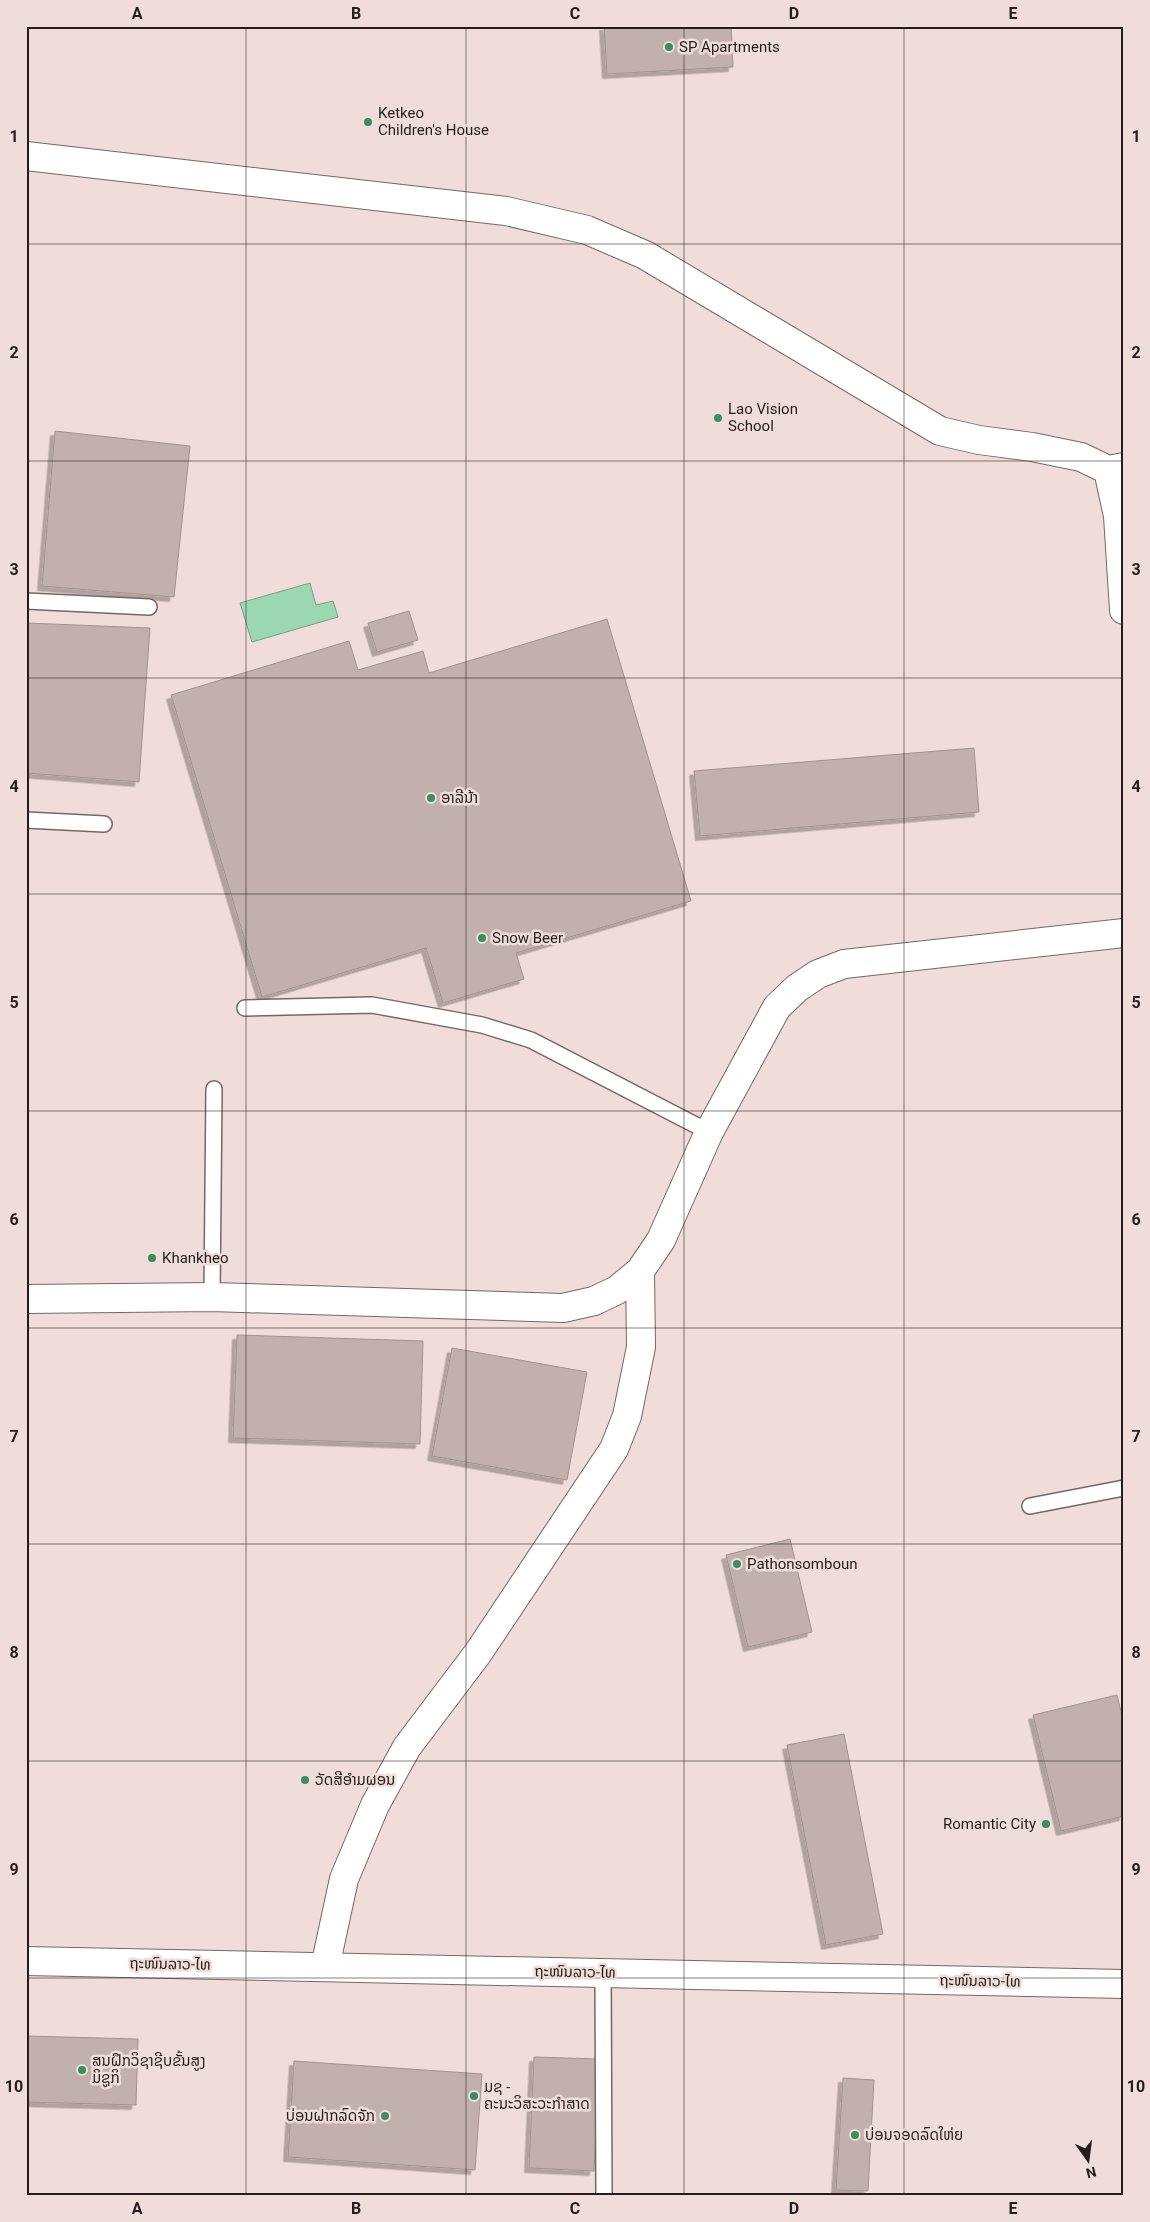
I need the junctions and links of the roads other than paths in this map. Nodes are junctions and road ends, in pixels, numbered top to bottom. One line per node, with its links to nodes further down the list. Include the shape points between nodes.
1 (26, 156): 2 (street, via 506,211 587,230 645,255 940,431 1081,457)
2 (1116, 468): 5 (street)
3 (26, 601): 4 (lane)
4 (149, 607)
5 (1124, 610)
6 (26, 820): 7 (lane)
7 (104, 824)
8 (1124, 933): 11 (street, via 844,964 818,974 777,1007)
9 (245, 1008): 11 (lane, via 372,1005 482,1025 531,1040)
10 (214, 1089): 13 (lane)
11 (709, 1132): 12 (street, via 662,1240)
12 (640, 1271): 13 (street, via 617,1290 594,1301 563,1308); 18 (street, via 641,1347 627,1416 614,1449 478,1653 407,1747 375,1805 344,1879)
13 (212, 1297): 14 (street)
14 (26, 1299)
15 (1124, 1488): 16 (lane)
16 (1030, 1506)
17 (26, 1961): 18 (street, ຖະໜົນລາວ-ໄທ)
18 (325, 1968): 19 (street, ຖະໜົນລາວ-ໄທ)
19 (603, 1972): 20 (street, ຖະໜົນລາວ-ໄທ); 21 (lane)
20 (1124, 1984)
21 (604, 2196)

